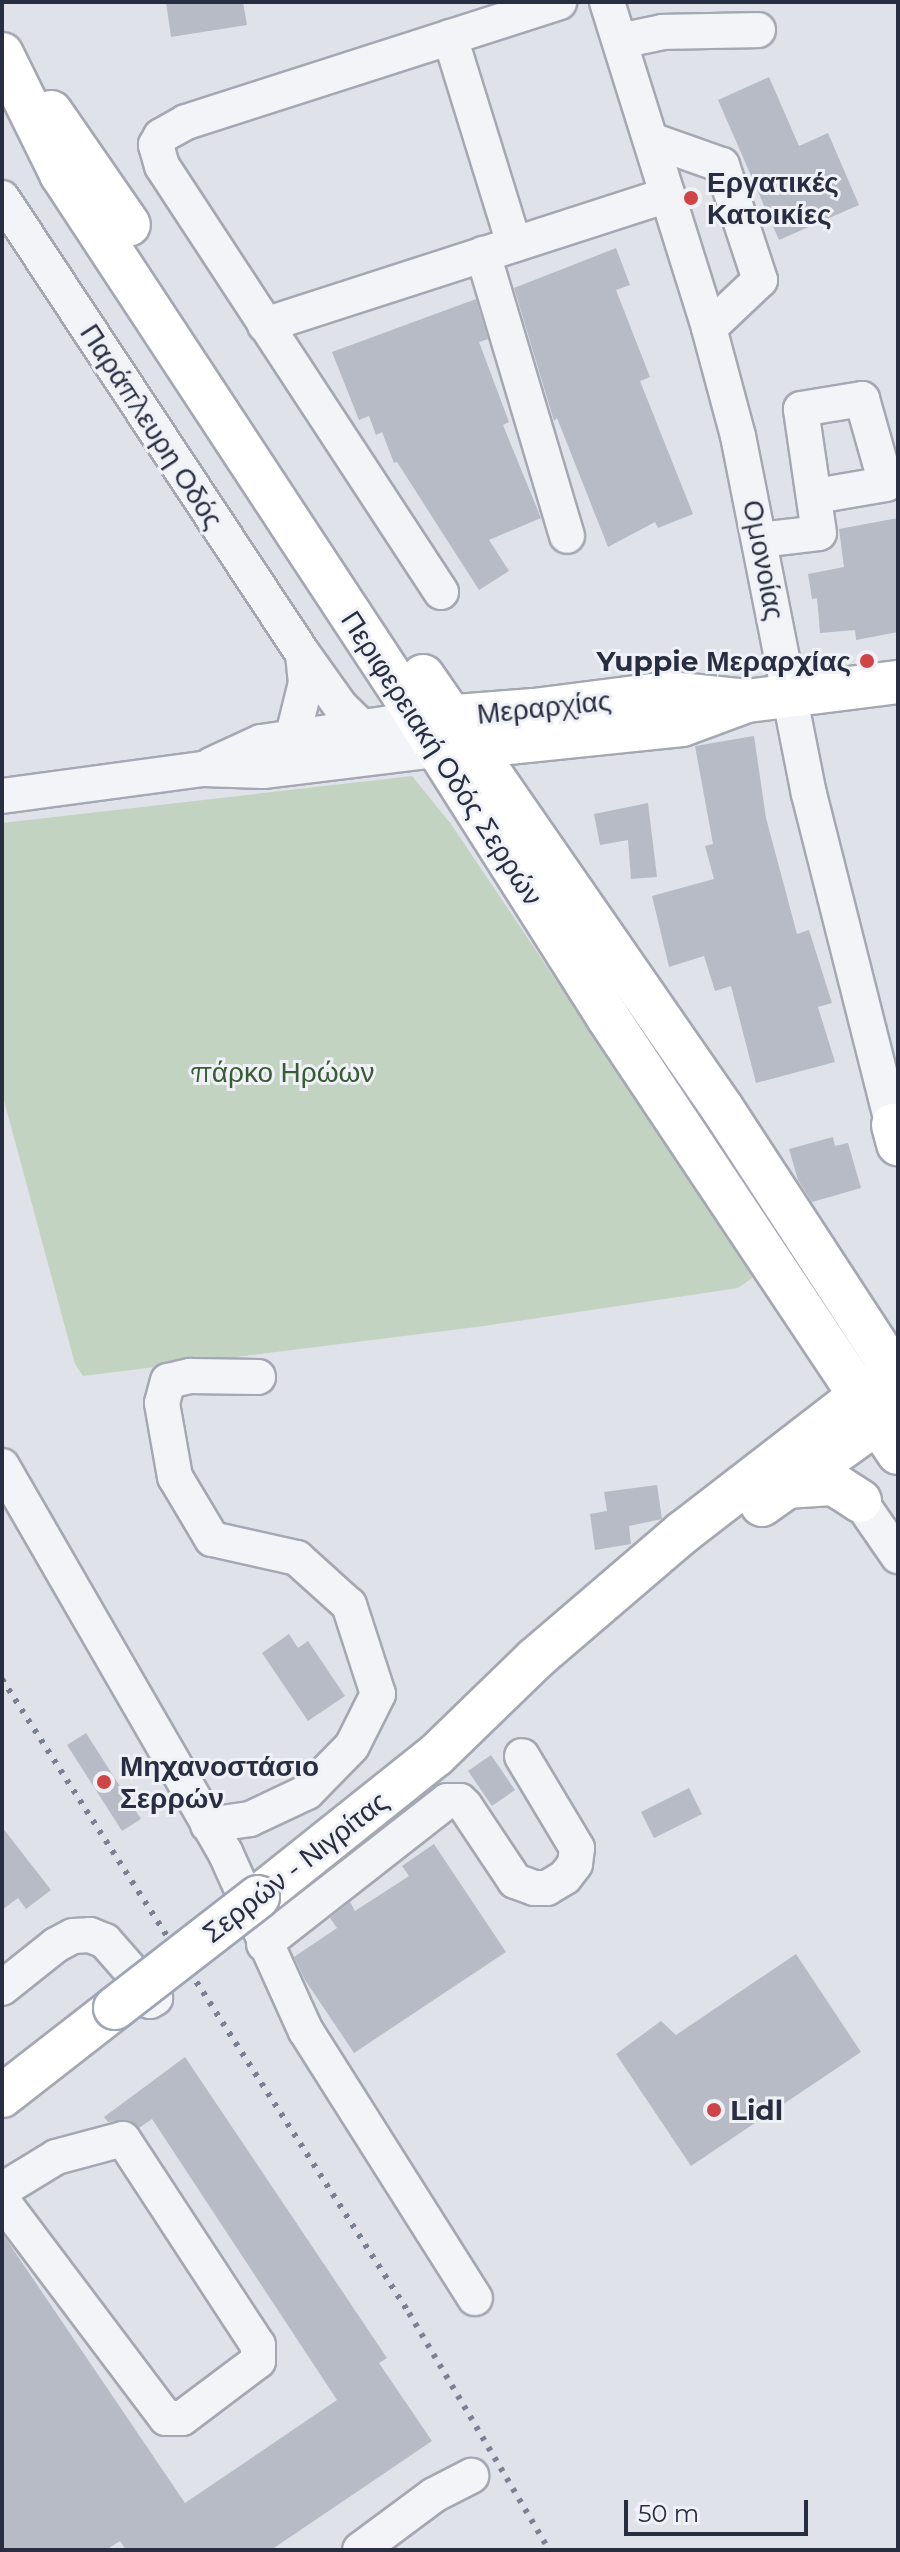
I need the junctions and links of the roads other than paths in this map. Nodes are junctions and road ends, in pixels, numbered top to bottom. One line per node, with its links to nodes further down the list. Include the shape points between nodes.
1 (559, 2): 4 (street)
2 (607, 2): 5 (street, Ομονοίας)
3 (758, 30): 5 (street, via 663,32)
4 (450, 37): 10 (street); 11 (street, via 186,122 158,140 162,166)
5 (620, 41): 7 (street, Ομονοίας)
6 (2, 53): 22 (main road, Περιφερειακή Οδός Σερρών, via 61,174)
7 (651, 140): 8 (street, Ομονοίας); 12 (street, via 722,165 760,280)
8 (668, 195): 10 (street); 12 (street, Ομονοίας)
9 (2, 198): 17 (street, Παράπλευρη Οδός)
10 (498, 249): 11 (street); 14 (street)
11 (265, 325): 16 (street)
12 (709, 328): 15 (street, Ομονοίας)
13 (816, 496): 15 (street, via 819,533)
14 (567, 536)
15 (760, 540): 19 (street, Ομονοίας)
16 (441, 592)
17 (303, 654): 21 (street, Παράπλευρη Οδός); 23 (street, via 305,692)
18 (898, 682): 19 (main road, Μεραρχίας)
19 (789, 696): 20 (main road, Μεραρχίας); 28 (street, Ομονοίας, via 826,867)
20 (747, 701): 22 (main road, Μεραρχίας, via 669,693); 24 (main road, Μεραρχίας, via 682,725)
21 (362, 727): 22 (street, Μεραρχίας); 23 (street, Μεραρχίας)
22 (445, 733): 24 (main road, Μεραρχίας); 25 (street, Μεραρχίας, via 263,771); 27 (main road, Περιφερειακή Οδός Σερρών); 30 (main road, Περιφερειακή Οδός Σερρών, via 607,1016)
23 (292, 739): 25 (street, Μεραρχίας, via 261,742)
24 (565, 739): 27 (main road, via 540,751 529,765)
25 (203, 769): 26 (street, Μεραρχίας)
26 (2, 796)
27 (529, 831): 30 (main road, Περιφερειακή Οδός Σερρών, via 722,1108)
28 (895, 1134)
29 (258, 1377): 37 (street, via 190,1376 168,1381 162,1403 175,1477 212,1539 297,1558 349,1605 378,1694 352,1746 307,1792 250,1819)
30 (885, 1403): 32 (main road, Σερρών - Νιγρίτας); 33 (main road, via 852,1471); 35 (main road, Σερρών - Νιγρίτας, via 682,1533)
31 (2, 1466): 37 (street)
32 (786, 1487): 33 (main road, via 834,1484); 35 (main road, Σερρών - Νιγρίτας)
33 (860, 1501): 34 (street)
34 (898, 1556)
35 (577, 1626): 40 (main road, Σερρών - Νιγρίτας, bridge, via 535,1659 436,1755)
36 (522, 1756): 38 (street, via 577,1848 575,1864 565,1877 547,1888 515,1881 465,1806 447,1801)
37 (208, 1825): 38 (street, via 231,1864)
38 (264, 1944): 44 (street, via 306,2031)
39 (2, 1988): 41 (street, via 56,1945 90,1935 105,1941 155,1998)
40 (2, 2096)
41 (2, 2118)
42 (2, 2190): 43 (street, via 56,2157 123,2139 258,2345 258,2361 182,2418 166,2418)
43 (2, 2200)
44 (475, 2298)
45 (471, 2476): 46 (street, via 434,2495)
46 (360, 2550)

